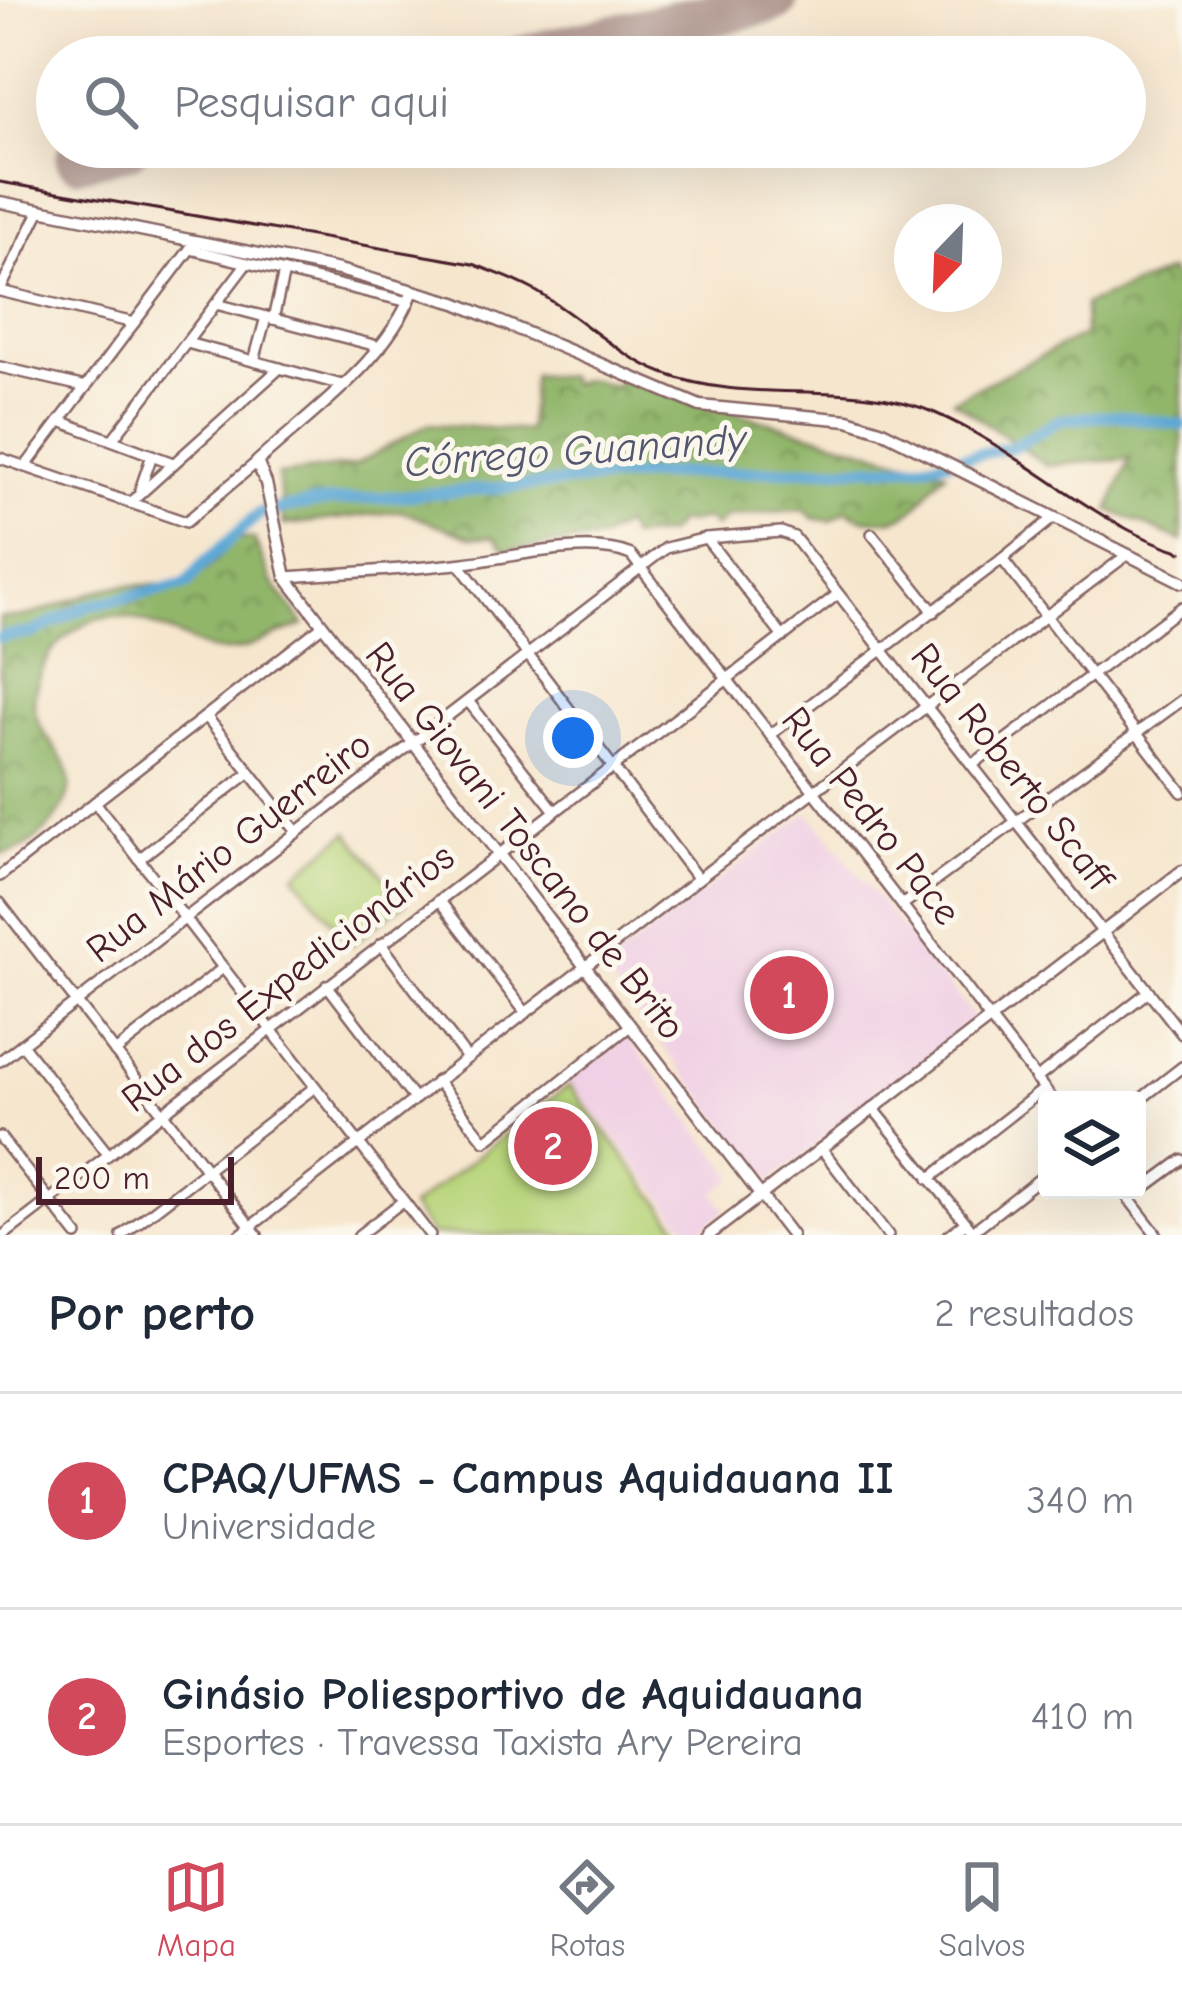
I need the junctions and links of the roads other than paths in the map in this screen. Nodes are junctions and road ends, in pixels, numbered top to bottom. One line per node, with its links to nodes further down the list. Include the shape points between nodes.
1 (0, 202): 2 (main road)
2 (40, 210): 3 (main road); 6 (street)
3 (193, 245): 4 (street); 7 (main road, via 339,270); 10 (street)
4 (248, 263): 5 (street); 8 (street)
5 (284, 272): 7 (street); 9 (street)
6 (0, 291): 10 (street)
7 (411, 296): 12 (main road); 26 (main road, via 457,303 700,406 848,421)
8 (216, 304): 9 (street); 11 (street)
9 (269, 318): 12 (street); 13 (street)
10 (134, 323): 17 (street)
11 (187, 344): 13 (street); 19 (street)
12 (381, 346): 16 (main road)
13 (254, 361): 15 (street)
14 (0, 367): 17 (street)
15 (280, 368): 16 (street); 23 (street)
16 (342, 385): 22 (main road)
17 (86, 386): 18 (street)
18 (60, 421): 19 (street); 24 (street)
19 (112, 440): 20 (street)
20 (152, 455): 23 (street); 25 (street)
21 (0, 458): 24 (street)
22 (257, 462): 25 (street, via 186,522); 33 (main road, Rua Giovani Toscano de Brito)
23 (173, 463): 25 (street)
24 (25, 467): 25 (street)
25 (134, 499)
26 (1054, 518): 29 (main road); 30 (street)
27 (872, 534): 37 (street)
28 (706, 538): 32 (street, Rua Mário Guerreiro, via 666,548); 35 (street, Rua Roberto Scaff, via 794,537); 40 (street)
29 (1127, 555): 34 (main road); 38 (street)
30 (1002, 559): 37 (street); 38 (street)
31 (459, 564): 32 (street, via 616,548); 33 (street); 42 (street)
32 (641, 568): 42 (street, Rua Mário Guerreiro); 44 (street, Rua Pedro Pace)
33 (286, 578): 39 (main road, Rua Giovani Toscano de Brito)
34 (1182, 582)
35 (838, 594): 40 (street, Rua dos Expedicionários); 41 (street, Rua Roberto Scaff)
36 (1182, 607): 43 (street)
37 (934, 612): 41 (street)
38 (1047, 615): 43 (street); 47 (street)
39 (322, 626): 48 (street); 51 (main road, Rua Giovani Toscano de Brito)
40 (783, 637): 44 (street, Rua dos Expedicionários)
41 (883, 652): 47 (street, Rua Roberto Scaff); 50 (street)
42 (526, 656): 45 (street, Rua Mário Guerreiro); 53 (street)
43 (1091, 674): 49 (street); 52 (street)
44 (727, 680): 50 (street, Rua Pedro Pace); 53 (street, Rua dos Expedicionários)
45 (469, 700): 51 (street, Rua Mário Guerreiro); 58 (street)
46 (1182, 700): 49 (street)
47 (926, 706): 52 (street, Rua Roberto Scaff); 55 (street)
48 (206, 716): 54 (street); 57 (street)
49 (1136, 732): 56 (street); 59 (street)
50 (770, 735): 55 (street, Rua Pedro Pace)
51 (411, 745): 60 (street, Rua Mário Guerreiro); 61 (main road, Rua Giovani Toscano de Brito)
52 (972, 765): 59 (street, Rua Roberto Scaff)
53 (612, 768): 58 (street, Rua dos Expedicionários); 65 (street)
54 (250, 772): 60 (street); 62 (street)
55 (814, 790): 65 (street); 68 (street, Rua Pedro Pace)
56 (1182, 791)
57 (95, 802): 62 (street); 64 (street)
58 (555, 811): 61 (street, Rua dos Expedicionários)
59 (1017, 823): 68 (street); 70 (street, Rua Roberto Scaff)
60 (297, 832): 69 (street, Rua Mário Guerreiro)
61 (496, 856): 66 (street, Rua dos Expedicionários); 73 (main road, Rua Giovani Toscano de Brito)
62 (139, 859): 69 (street)
63 (1182, 871): 70 (main road)
64 (0, 876)
65 (698, 879): 73 (street)
66 (439, 900): 71 (street, Rua dos Expedicionários); 77 (street)
67 (0, 902): 76 (street)
68 (902, 905): 78 (street, Rua Pedro Pace)
69 (185, 918): 72 (street); 76 (street, Rua Mário Guerreiro)
70 (1102, 932): 75 (street, Rua Roberto Scaff); 78 (main road)
71 (381, 944): 74 (street, Rua dos Expedicionários); 84 (street)
72 (223, 968): 80 (street); 83 (street)
73 (584, 968): 77 (street); 79 (main road, Rua Giovani Toscano de Brito)
74 (327, 985): 80 (street, Rua dos Expedicionários); 92 (street)
75 (1149, 991): 81 (street, Rua Roberto Scaff); 87 (street)
76 (77, 1002): 82 (street, Rua Mário Guerreiro); 83 (street)
77 (526, 1012): 84 (street)
78 (989, 1019): 87 (street, Rua Pedro Pace); 93 (main road)
79 (630, 1026): 88 (street, via 485,1141); 104 (main road, Rua Giovani Toscano de Brito)
80 (270, 1028): 89 (street); 94 (street, Rua dos Expedicionários)
81 (1182, 1034)
82 (22, 1044): 85 (street, Rua Mário Guerreiro); 98 (street)
83 (115, 1052): 94 (street)
84 (467, 1058): 88 (street)
85 (0, 1061)
86 (1182, 1067): 91 (street)
87 (1036, 1079): 90 (street, Rua Pedro Pace)
88 (437, 1082): 92 (street)
89 (315, 1087): 96 (street); 100 (street)
90 (1044, 1089): 101 (street)
91 (1146, 1095)
92 (414, 1099): 96 (street)
93 (872, 1108): 97 (main road); 101 (street)
94 (162, 1112): 98 (street, Rua dos Expedicionários); 100 (street)
95 (2, 1142): 106 (street)
96 (358, 1143): 107 (street); 109 (street)
97 (821, 1148): 104 (main road); 118 (street)
98 (108, 1154): 106 (street, Rua dos Expedicionários)
99 (1182, 1160): 103 (street)
100 (207, 1170): 109 (street); 112 (street)
101 (929, 1179): 108 (street)
102 (1038, 1180): 108 (street)
103 (1146, 1182)
104 (760, 1196): 116 (main road); 117 (main road, Rua Giovani Toscano de Brito)
105 (1129, 1199): 120 (street)
106 (50, 1200): 110 (street, Rua dos Expedicionários); 111 (street)
107 (403, 1201): 114 (street); 115 (street)
108 (971, 1230): 119 (street)
109 (254, 1231): 113 (street)
110 (4, 1235)
111 (77, 1235)
112 (122, 1235)
113 (240, 1235)
114 (359, 1235)
115 (430, 1235)
116 (709, 1235)
117 (791, 1235)
118 (888, 1235)
119 (949, 1235)
120 (1157, 1235)

